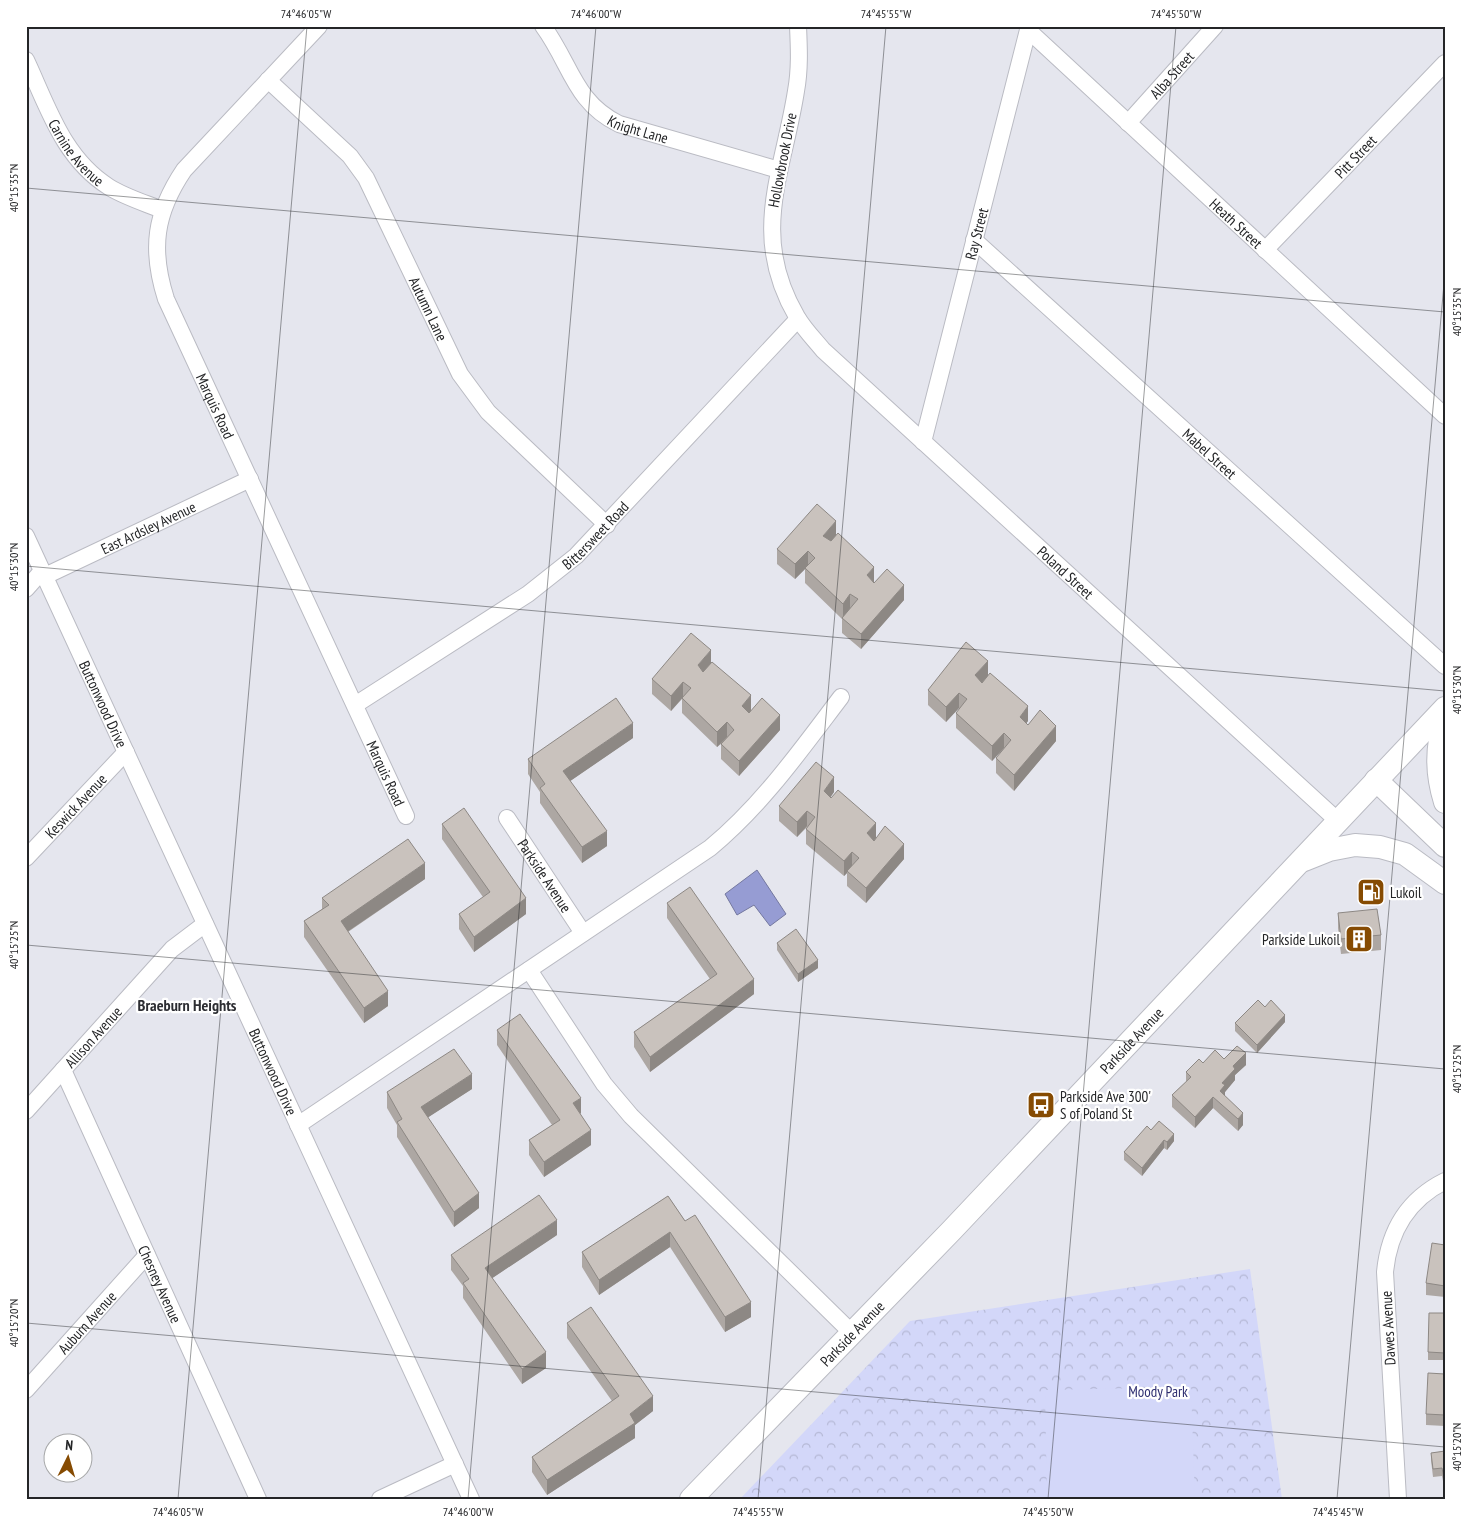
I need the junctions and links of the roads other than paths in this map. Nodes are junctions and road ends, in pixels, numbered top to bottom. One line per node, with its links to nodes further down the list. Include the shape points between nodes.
1 (319, 26): 8 (street, Marquis Road)
2 (543, 26): 10 (street, Knight Lane, via 580,93 604,117)
3 (798, 26): 10 (street, Hollowbrook Drive, via 796,91)
4 (1215, 26): 9 (street, Alba Street)
5 (1028, 28): 9 (street, Heath Street); 12 (street, Ray Street)
6 (26, 60): 11 (street, Carnine Avenue, via 63,140 75,158 111,188)
7 (1445, 63): 13 (street, Pitt Street)
8 (268, 80): 11 (street, Marquis Road, via 184,170 170,190); 18 (street, Autumn Lane, via 350,156 366,178 460,374 473,394)
9 (1128, 123): 13 (street, Heath Street)
10 (779, 170): 14 (street, Hollowbrook Drive, via 772,204 774,256 780,280)
11 (162, 210): 17 (street, Marquis Road, via 156,255 166,299)
12 (974, 240): 16 (street, Ray Street); 22 (street, Mabel Street)
13 (1265, 250): 15 (street, Heath Street)
14 (798, 319): 16 (street, Poland Street, via 822,350); 18 (street, Bittersweet Road)
15 (1445, 416)
16 (923, 442): 32 (street, Poland Street)
17 (250, 479): 20 (street, East Ardsley Avenue); 24 (street, Marquis Road)
18 (607, 525): 24 (street, Bittersweet Road, via 540,585)
19 (26, 536): 20 (street, Buttonwood Drive)
20 (44, 574): 21 (street); 27 (street, Buttonwood Drive)
21 (26, 589)
22 (1445, 666)
23 (841, 697): 38 (street, via 776,782 736,827)
24 (355, 705): 30 (street, Marquis Road)
25 (1445, 708): 28 (main road, Parkside Avenue)
26 (1445, 718): 29 (main road, via 1437,755 1439,783)
27 (126, 752): 34 (street, Keswick Avenue); 37 (street, Buttonwood Drive)
28 (1376, 780): 32 (main road, Parkside Avenue); 33 (main road)
29 (1445, 802)
30 (406, 816)
31 (507, 818): 38 (street, Parkside Avenue)
32 (1338, 821): 35 (main road, Parkside Avenue)
33 (1445, 846)
34 (26, 858)
35 (1299, 863): 36 (main road, via 1329,850 1355,845 1380,847 1405,854); 45 (main road, Parkside Avenue)
36 (1445, 883)
37 (205, 924): 40 (street, Allison Avenue, via 172,949); 42 (street, Buttonwood Drive)
38 (583, 933): 39 (street)
39 (529, 970): 42 (street); 45 (street, via 604,1084 631,1116)
40 (63, 1070): 41 (street, Allison Avenue); 44 (street, Chesney Avenue)
41 (26, 1111)
42 (298, 1125): 47 (street, Buttonwood Drive)
43 (1445, 1180): 52 (street, Dawes Avenue, via 1415,1201 1402,1216 1387,1253 1385,1272)
44 (147, 1255): 46 (street, Auburn Avenue); 48 (street, Chesney Avenue)
45 (852, 1333): 51 (main road, Parkside Avenue)
46 (26, 1390)
47 (455, 1464): 49 (street); 50 (street, Buttonwood Drive)
48 (258, 1499)
49 (380, 1499)
50 (471, 1499)
51 (691, 1499)
52 (1398, 1499)

